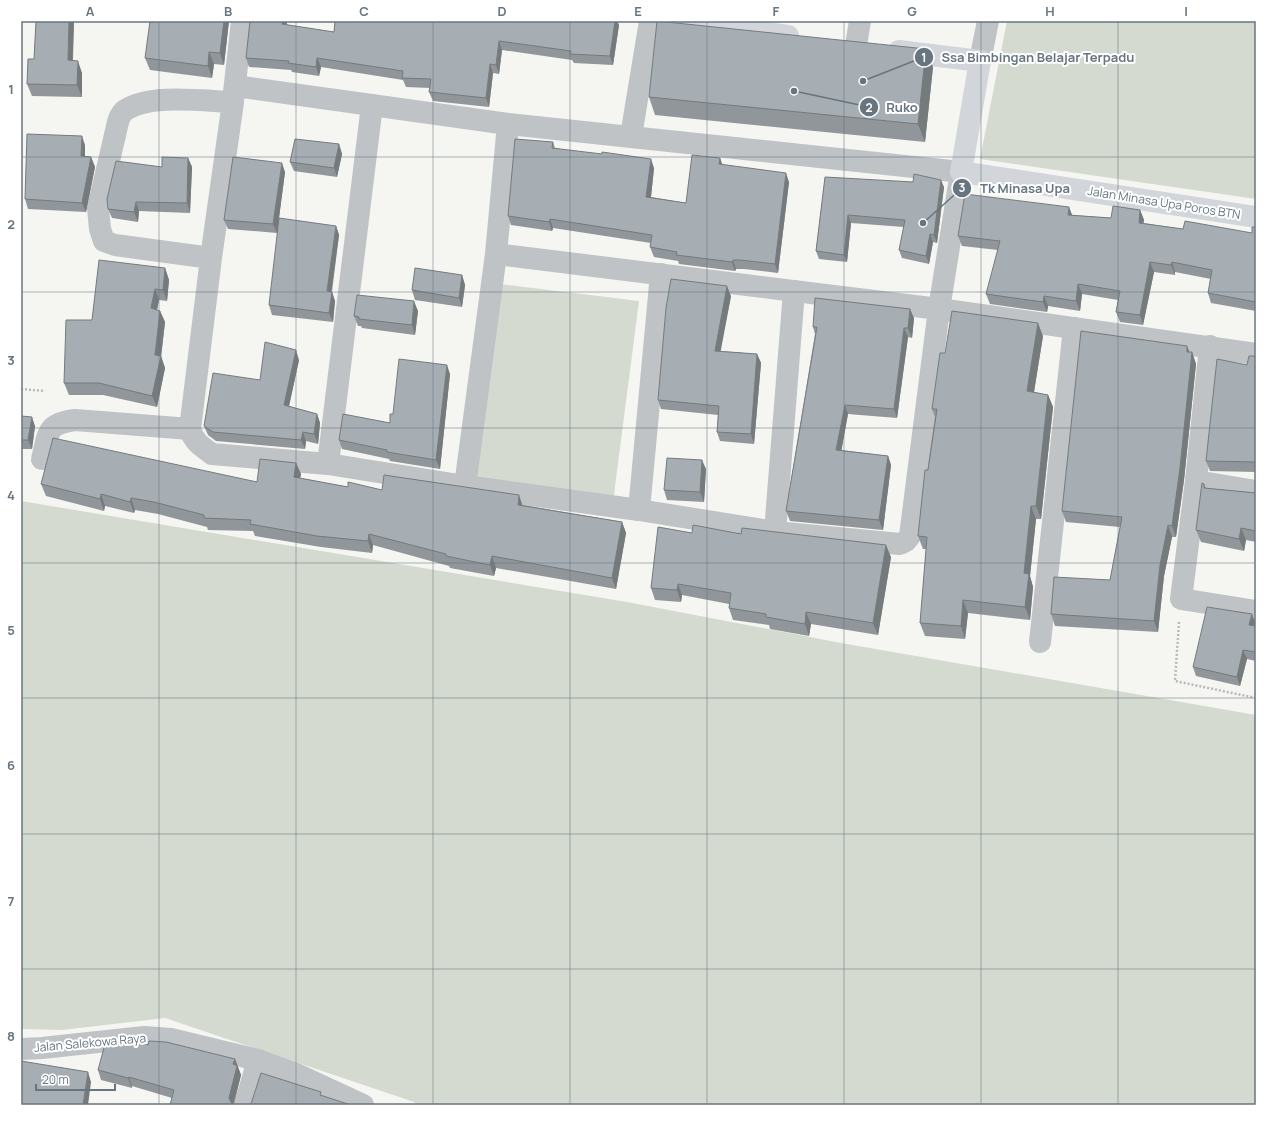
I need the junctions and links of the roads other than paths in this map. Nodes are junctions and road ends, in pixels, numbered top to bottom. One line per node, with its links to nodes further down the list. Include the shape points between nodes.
1 (242, 21): 10 (street)
2 (650, 21): 13 (street)
3 (678, 21): 6 (street)
4 (860, 21): 8 (street)
5 (988, 21): 9 (street)
6 (809, 39)
7 (832, 42): 8 (street)
8 (856, 45): 9 (street)
9 (980, 61): 14 (street)
10 (234, 94): 11 (street); 17 (street); 17 (street, via 152,100 122,112 98,208 100,229 104,241 108,243)
11 (372, 105): 12 (street); 26 (street)
12 (508, 124): 13 (street); 16 (street)
13 (631, 136): 14 (street)
14 (961, 172): 15 (street, Jalan Minasa Upa Poros BTN); 20 (street)
15 (1256, 217)
16 (496, 254): 18 (street); 28 (street)
17 (211, 258): 24 (street)
18 (661, 274): 19 (street); 30 (street)
19 (794, 291): 20 (street); 31 (street)
20 (939, 309): 21 (street); 31 (street, via 910,536 900,544)
21 (1074, 328): 22 (street); 33 (street)
22 (1210, 346): 23 (street); 27 (street)
23 (1256, 354)
24 (190, 429): 25 (street, via 75,420 60,422 49,432); 26 (street, via 197,444 212,454)
25 (42, 459)
26 (328, 464): 28 (street)
27 (1196, 481): 29 (street); 32 (street, via 1181,599)
28 (465, 486): 30 (street)
29 (1256, 491)
30 (639, 510): 31 (street)
31 (775, 532)
32 (1256, 611)
33 (1040, 642)
34 (21, 1049): 35 (street, Jalan Salekowa Raya, via 144,1037 171,1039)
35 (258, 1060): 36 (street); 37 (street, Jalan Salekowa Raya, via 294,1073)
36 (245, 1105)
37 (363, 1105)

